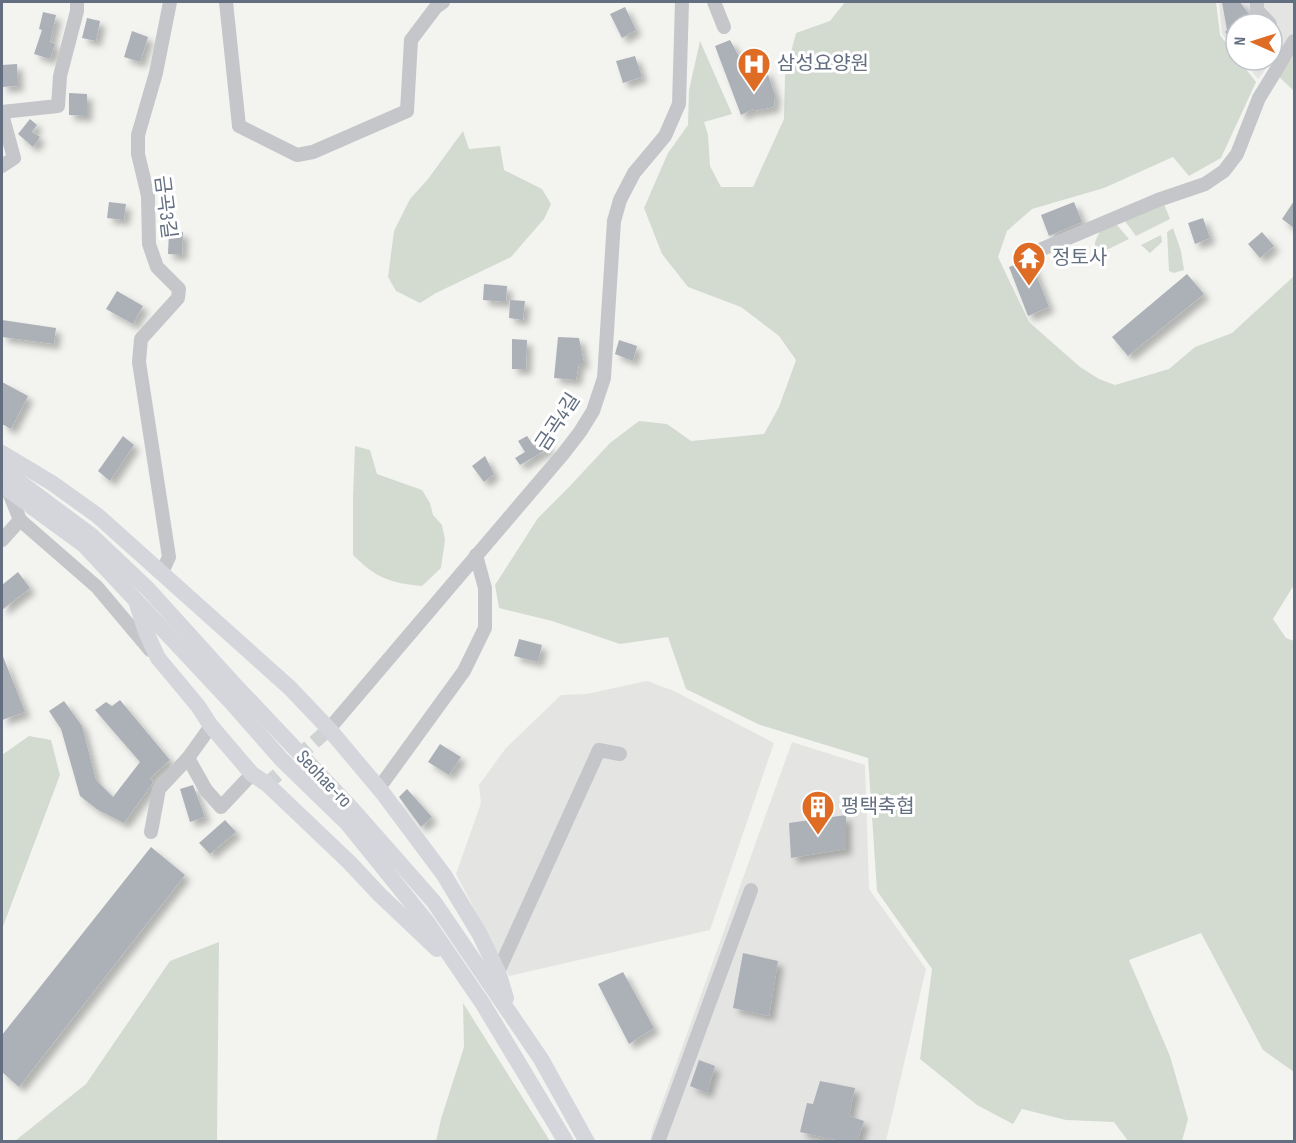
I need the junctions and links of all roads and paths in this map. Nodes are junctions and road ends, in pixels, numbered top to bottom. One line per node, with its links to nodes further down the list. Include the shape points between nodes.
1 (77, 2): 9 (street, via 60,76 58,106)
2 (170, 2): 18 (street, 금곡3길, via 138,135 138,154 148,196 149,244 157,267 179,289 178,298 141,339 139,362 169,557)
3 (226, 2): 4 (street, via 239,126 297,155 313,152 407,111 411,40)
4 (443, 2)
5 (682, 2): 17 (street, 금곡4길, via 679,104 665,136 634,173 614,221 604,378 593,411 563,454)
6 (714, 2): 7 (street)
7 (724, 27)
8 (1294, 41): 11 (street, via 1259,98 1237,154 1224,171 1205,184)
9 (2, 113): 10 (street, via 14,158)
10 (2, 166)
11 (1042, 249)
12 (2, 453): 18 (main road, via 98,516)
13 (2, 470): 31 (main road, Seohae-ro, via 92,536 148,589 434,902)
14 (5, 487): 15 (street); 19 (main road, Seohae-ro, via 84,546)
15 (20, 520): 16 (street); 20 (street, via 97,587)
16 (2, 540)
17 (476, 555): 22 (street, 금곡4길); 26 (street, via 485,588 485,628 464,671)
18 (162, 572): 22 (main road, via 290,688)
19 (135, 599): 20 (main road); 29 (main road, Seohae-ro, via 282,760 347,823 427,922)
20 (158, 658): 21 (main road)
21 (211, 726): 24 (street); 25 (main road)
22 (329, 729): 26 (main road)
23 (620, 754): 30 (street, via 599,750)
24 (188, 758): 25 (street, via 221,807); 27 (street, via 159,789)
25 (252, 774): 29 (main road, via 267,784)
26 (379, 788): 30 (main road, via 444,875)
27 (151, 832)
28 (751, 890): 34 (street)
29 (458, 968): 32 (main road, Seohae-ro)
30 (498, 972): 31 (main road)
31 (512, 1016): 33 (main road, Seohae-ro)
32 (566, 1142)
33 (587, 1142)
34 (658, 1142)

